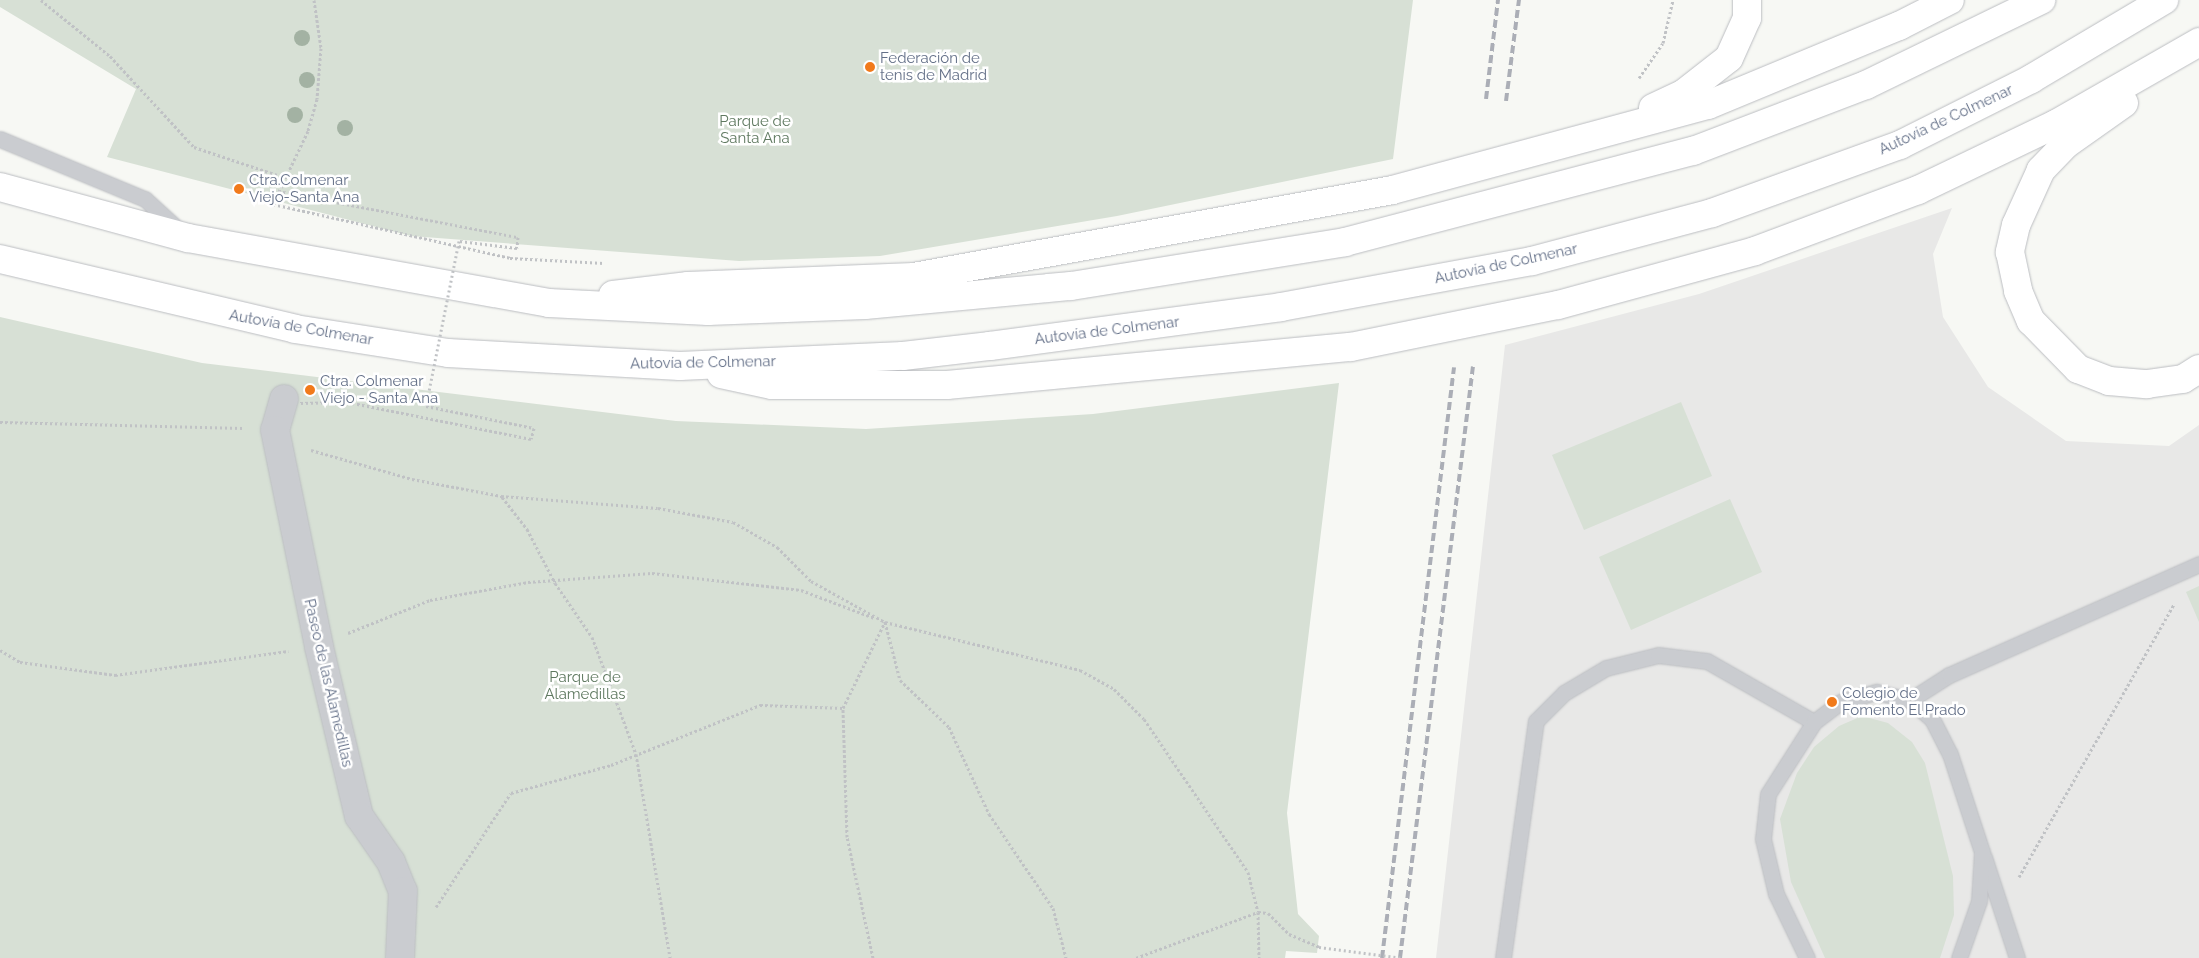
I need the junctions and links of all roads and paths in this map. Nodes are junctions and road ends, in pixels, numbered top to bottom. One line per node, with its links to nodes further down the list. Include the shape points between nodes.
1 (41, 0): 15 (path, via 110,56 194,147)
2 (314, 0): 15 (path, via 321,48 316,99 308,131)
3 (1673, 0): 11 (path, via 1664,43)
4 (1748, 0): 14 (highway, via 1747,18 1737,44 1729,58 1703,81 1636,116)
5 (1950, 0): 14 (highway, via 1899,26 1708,105)
6 (2041, 0): 21 (highway, via 1866,84 1693,151 1345,242 1071,286 865,305 708,311)
7 (2164, 0): 22 (highway, Autovía de Colmenar, via 2031,79 1900,145 1712,213 1532,261 1282,307 990,346 903,356)
8 (2199, 42): 22 (highway, via 2056,124 1918,190 1755,251 1558,305 1352,347 947,385 772,385)
9 (2199, 50): 23 (highway, via 2066,145 2040,170 2016,225 2010,252 2018,291 2031,321 2078,369 2109,382 2147,384 2183,379)
10 (1648, 79): 12 (path)
11 (1635, 84)
12 (1640, 84)
13 (0, 138): 18 (lane, via 145,200)
14 (1509, 161): 21 (highway, via 1222,224 933,274 825,284 688,286)
15 (283, 178): 17 (path)
16 (0, 187): 18 (highway)
17 (278, 191): 20 (path, via 273,204 408,238 510,258); 24 (path, bridge, via 518,237 517,248 460,241 426,406 534,428 531,439 348,402)
18 (188, 238): 21 (highway)
19 (0, 259): 22 (highway, Autovía de Colmenar, via 295,329 448,353)
20 (616, 263)
21 (549, 303)
22 (680, 366)
23 (2199, 369)
24 (292, 400): 26 (street, Paseo de las Alamedillas)
25 (0, 422): 26 (path, via 198,424)
26 (275, 430): 27 (path, via 331,456 412,479); 31 (street, Paseo de las Alamedillas)
27 (501, 496): 29 (path, via 527,529); 30 (path, via 658,508 733,522 777,547 812,581)
28 (2198, 564): 33 (lane, via 1949,675); 38 (path)
29 (555, 584): 30 (path, via 652,574 728,579 801,590); 31 (path, via 528,582 430,600); 36 (path, via 592,637)
30 (886, 622): 34 (path); 39 (path, via 1080,670 1114,689 1144,719 1248,872); 44 (path, via 900,680 949,727 989,814 1053,908)
31 (319, 647): 32 (path, via 115,675 20,662); 41 (street, Paseo de las Alamedillas, via 359,816 391,862 402,891)
32 (0, 650)
33 (1910, 700): 35 (lane, via 1877,692 1841,702); 37 (lane, via 1932,719 1950,754)
34 (843, 708): 36 (path, via 760,705); 43 (path, via 847,838)
35 (1814, 722): 48 (lane, via 1707,661 1668,656 1606,668 1564,693 1536,721); 49 (lane, via 1768,794 1763,839 1776,894)
36 (636, 754): 40 (path, via 511,793); 42 (path)
37 (1982, 852): 38 (lane); 50 (lane, via 1979,901)
38 (2002, 905): 51 (lane)
39 (1258, 912): 45 (path); 46 (path); 47 (path, bridge, via 1268,913 1289,934 1319,947)
40 (432, 913)
41 (400, 958)
42 (670, 958)
43 (872, 958)
44 (1066, 958)
45 (1136, 958)
46 (1259, 958)
47 (1403, 958)
48 (1503, 958)
49 (1807, 958)
50 (1959, 958)
51 (2017, 958)

